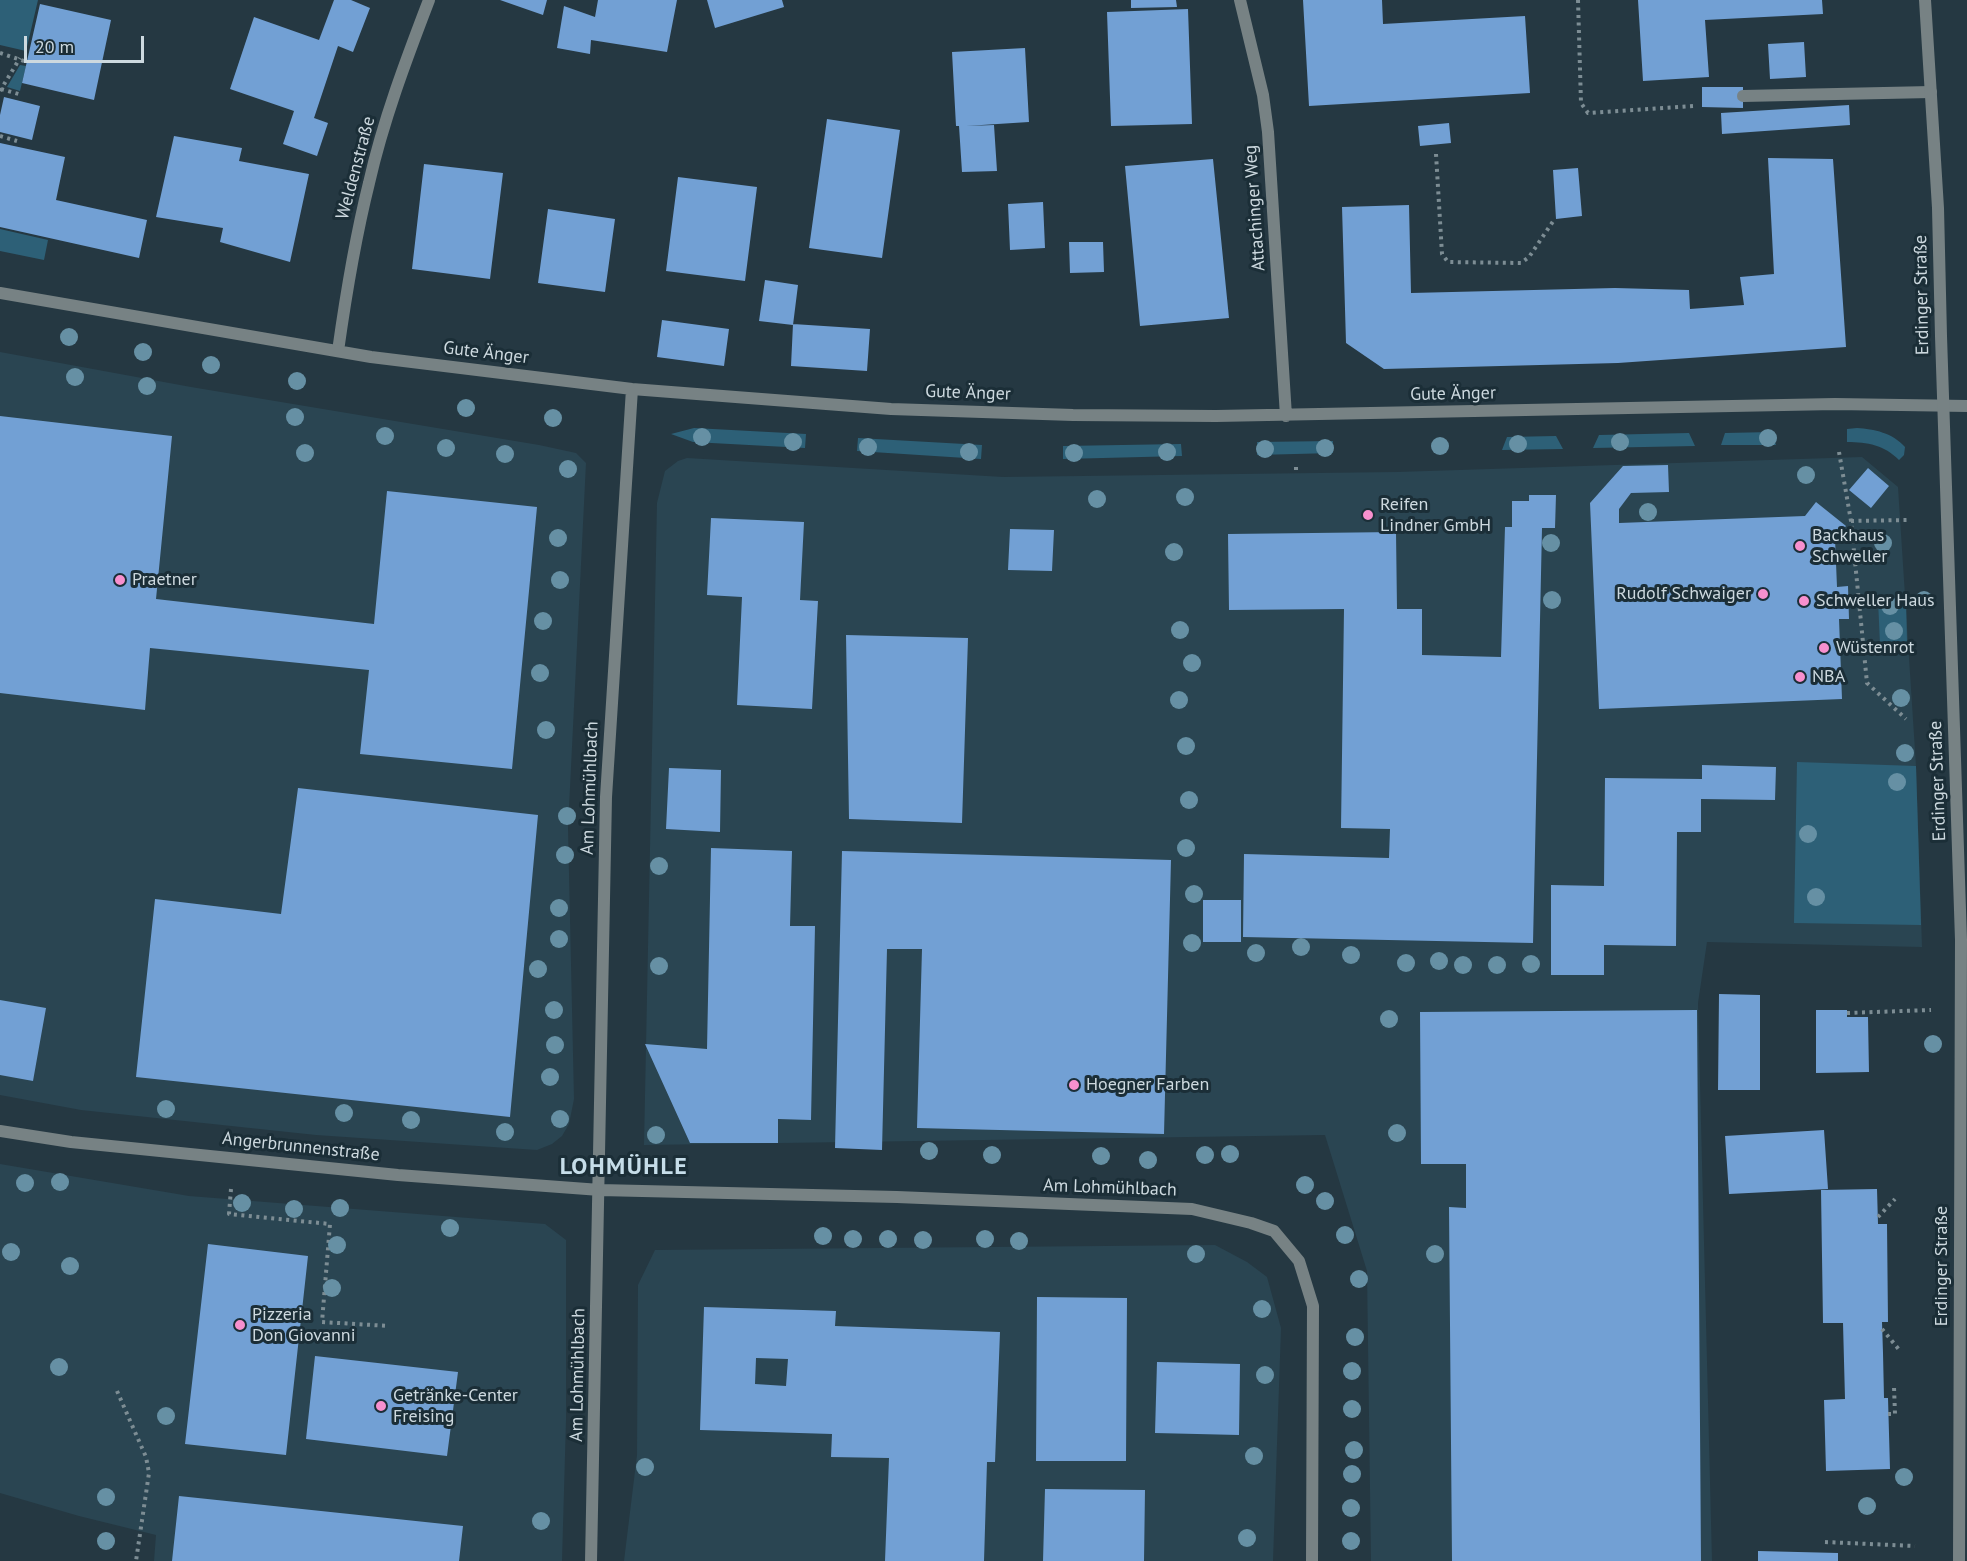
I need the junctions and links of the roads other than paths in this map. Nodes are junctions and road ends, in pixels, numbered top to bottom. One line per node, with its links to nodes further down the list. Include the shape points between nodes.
1 (429, 0): 7 (street, Weldenstraße, via 369,182)
2 (1240, 0): 11 (street, Attachinger Weg, via 1268,132)
3 (1925, 0): 4 (street, Erdinger Straße)
4 (1931, 92): 5 (street); 9 (street, Erdinger Straße)
5 (1743, 96)
6 (0, 292): 7 (street, Gute Änger)
7 (338, 351): 8 (street, Gute Änger)
8 (632, 389): 11 (street, Gute Änger, via 891,409); 13 (street, Am Lohmühlbach, via 606,797)
9 (1944, 405): 10 (street, Gute Änger); 11 (street, Gute Änger, via 1580,408); 16 (street, Erdinger Straße, via 1961,940)
10 (1967, 406)
11 (1286, 416)
12 (0, 1131): 13 (street, Angerbrunnenstraße, via 71,1142 398,1175)
13 (600, 1190): 14 (street, Am Lohmühlbach); 15 (street, Am Lohmühlbach, via 1192,1209 1274,1231 1299,1261 1313,1306)
14 (591, 1561)
15 (1312, 1561)
16 (1959, 1561)

